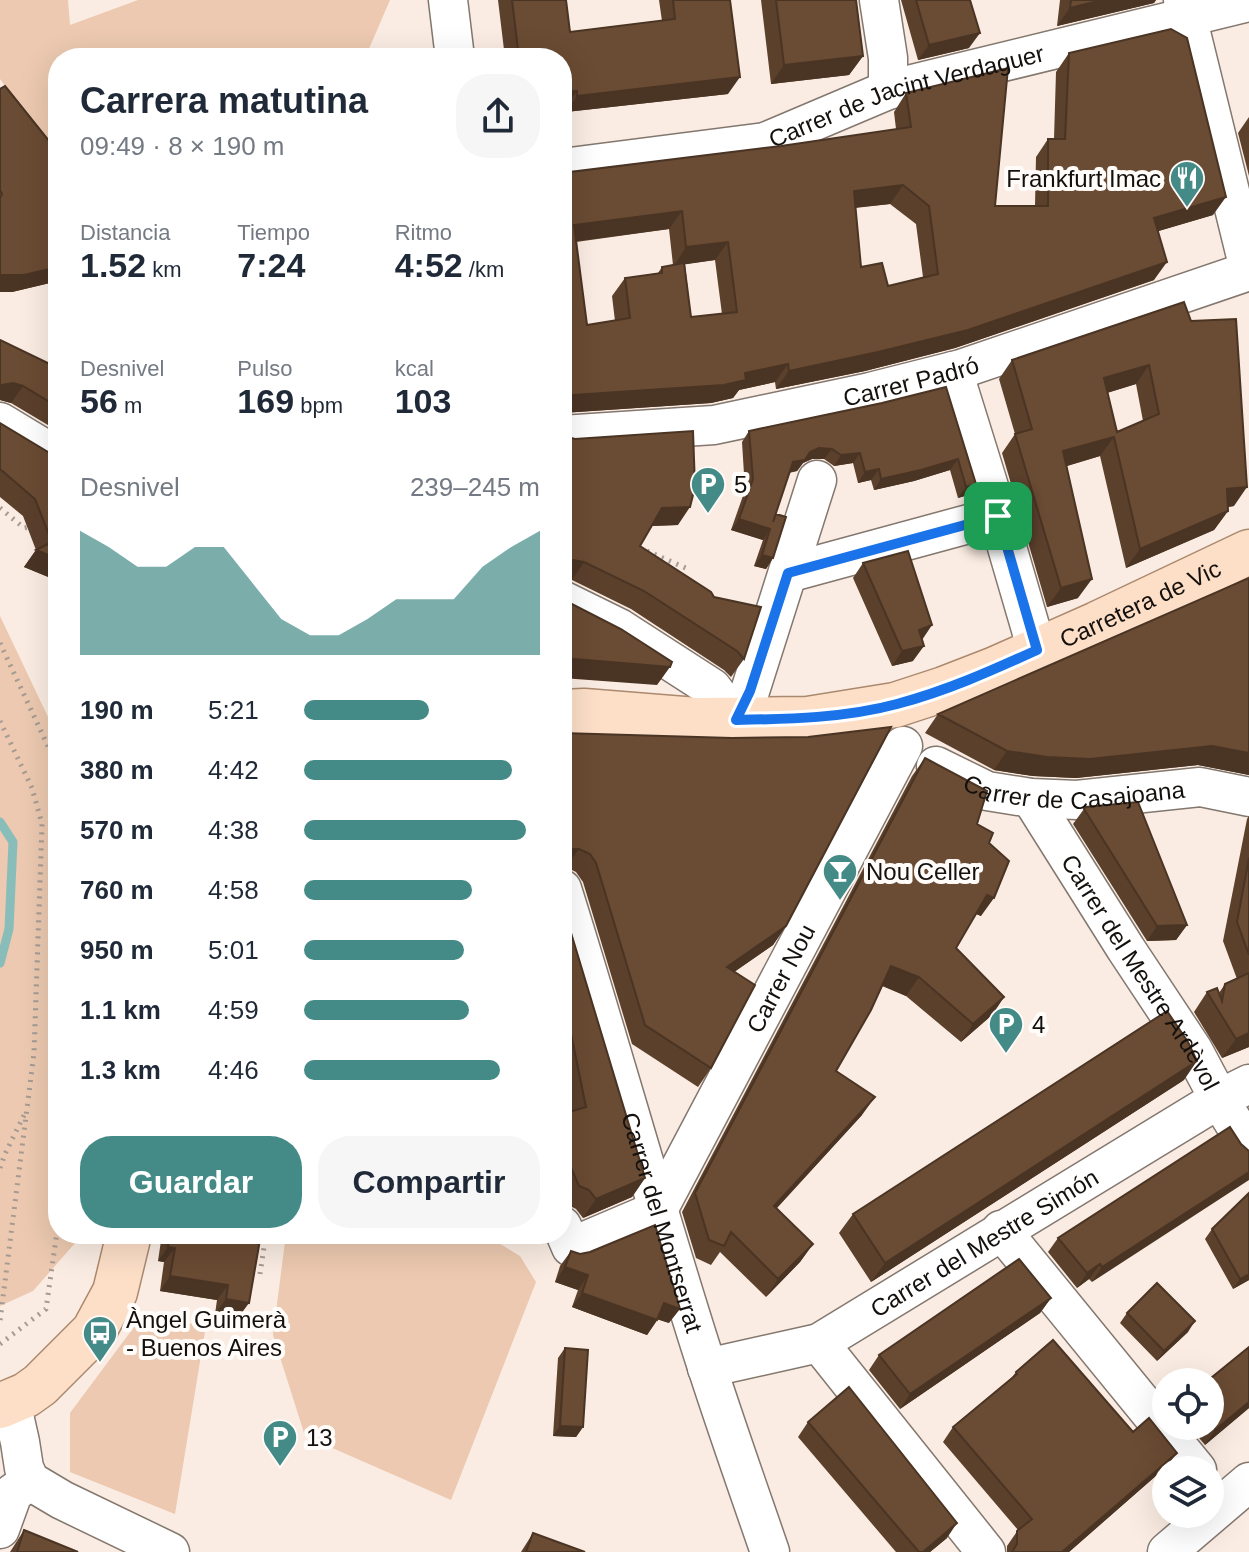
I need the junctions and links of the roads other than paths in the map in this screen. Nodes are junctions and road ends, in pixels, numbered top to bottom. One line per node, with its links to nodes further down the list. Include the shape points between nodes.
1 (448, 0): 5 (street)
2 (879, 0): 6 (street)
3 (1249, 2): 4 (street, Carrer de Jacint Verdaguer)
4 (1185, 9): 6 (street, Carrer de Jacint Verdaguer); 8 (street)
5 (454, 48)
6 (888, 90): 7 (street, Carrer de Jacint Verdaguer, via 765,142)
7 (572, 167)
8 (1249, 270): 9 (street, Carrer Padró)
9 (953, 371): 11 (street, Carrer Padró, via 714,425); 14 (street)
10 (0, 422): 12 (street)
11 (572, 434)
12 (48, 451)
13 (817, 480): 16 (street)
14 (998, 516): 16 (street); 18 (street)
15 (1247, 558): 18 (main road, Carretera de Vic)
16 (788, 573): 20 (street)
17 (572, 605): 20 (street, via 619,628 712,688)
18 (1037, 650): 21 (main road, Carretera de Vic, via 956,685)
19 (572, 712): 20 (main road, Carretera de Vic)
20 (736, 720): 21 (main road, Carretera de Vic)
21 (899, 725): 23 (street, Carrer de Casajoana, via 948,772 987,791); 27 (street, Carrer Nou)
22 (1249, 797): 23 (street, Carrer de Casajoana, via 1200,787 1077,800)
23 (1031, 798): 25 (street, Carrer del Mestre Ardèvol, via 1193,1050)
24 (572, 920): 27 (street, Carrer del Montserrat)
25 (1234, 1091): 26 (street, Carrer del Mestre Ardèvol); 28 (street, Carrer del Mestre Simón)
26 (1249, 1147)
27 (658, 1210): 30 (street); 32 (street, Carrer del Montserrat)
28 (1001, 1230): 31 (street, Carrer del Mestre Simón); 34 (street)
29 (127, 1244): 33 (main road, via 115,1292 94,1331 40,1385)
30 (570, 1244)
31 (819, 1343): 32 (street, Carrer del Mestre Simón); 40 (street)
32 (707, 1368): 39 (street, Carrer del Montserrat)
33 (5, 1404): 35 (street, via 20,1442)
34 (1186, 1456)
35 (13, 1478): 37 (street); 38 (street)
36 (1228, 1491): 41 (street)
37 (0, 1529)
38 (170, 1552)
39 (770, 1552)
40 (986, 1552)
41 (1167, 1552)

